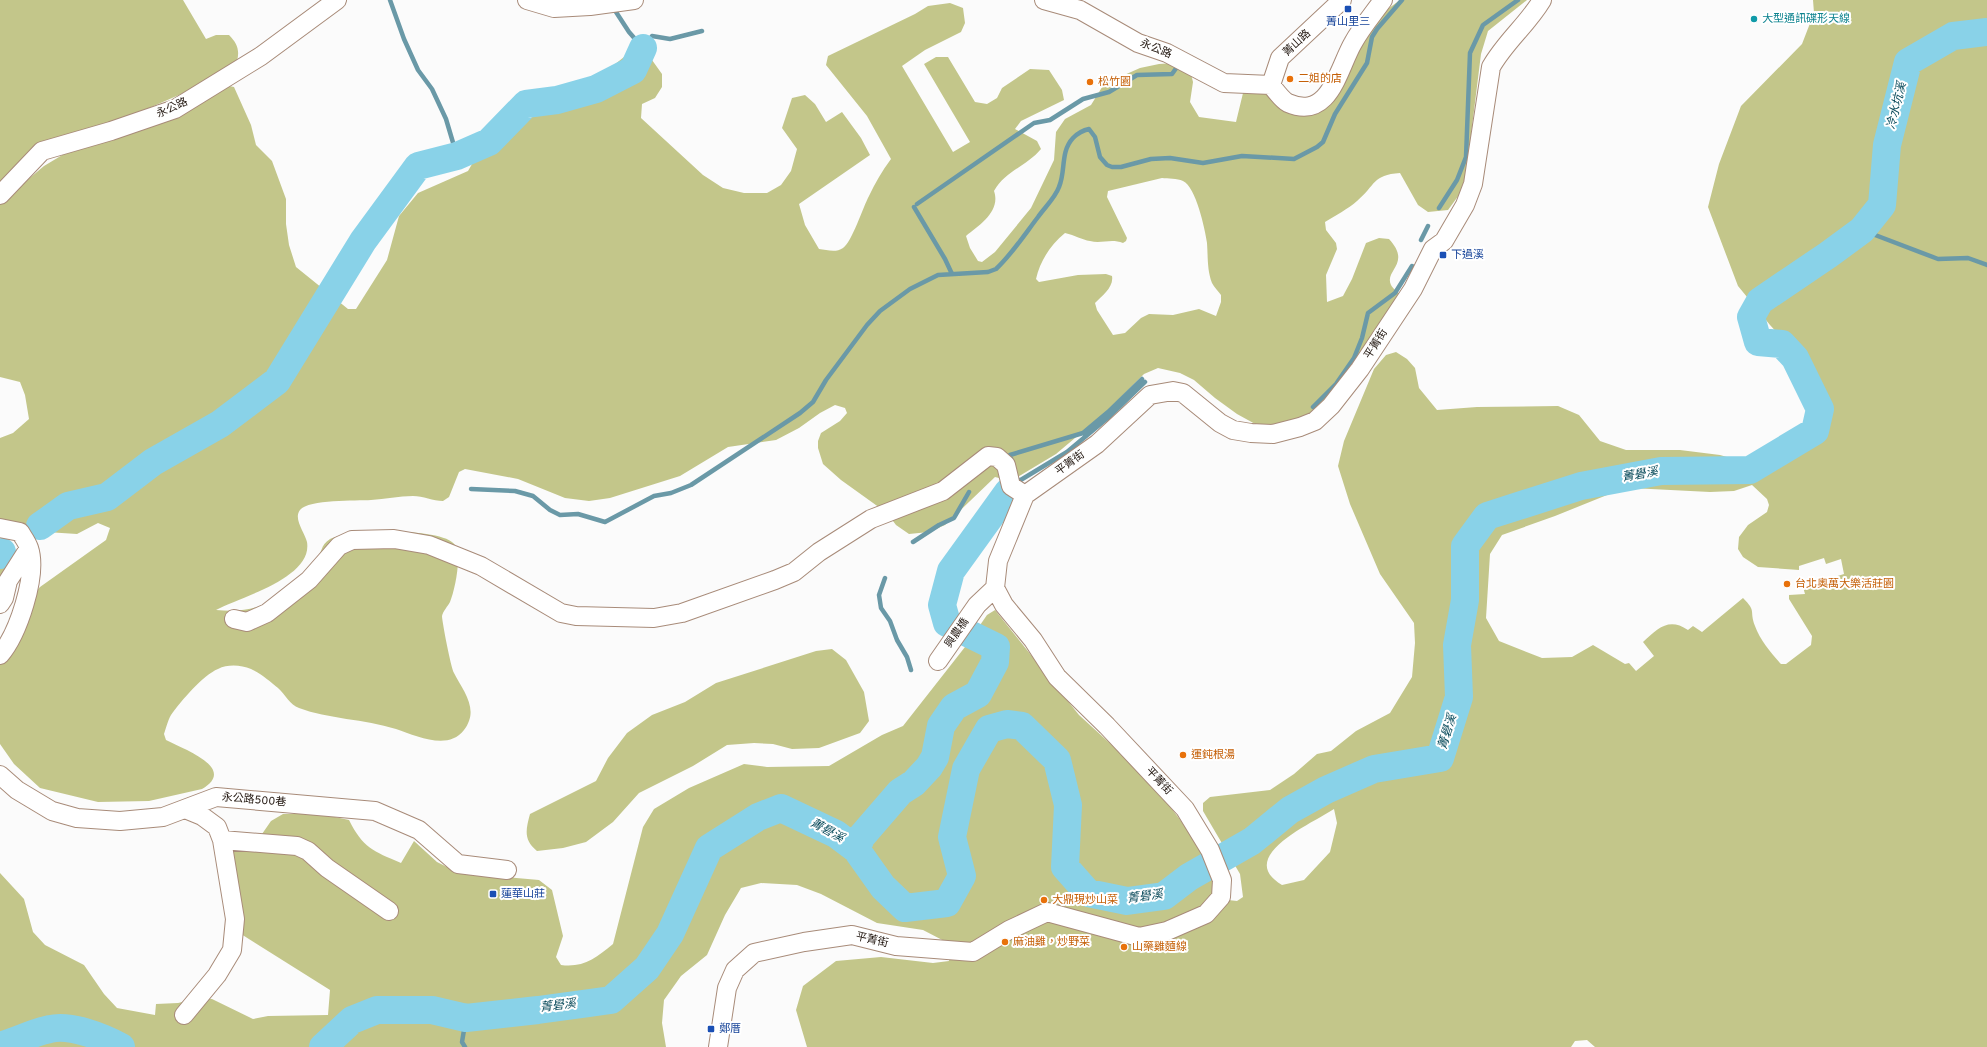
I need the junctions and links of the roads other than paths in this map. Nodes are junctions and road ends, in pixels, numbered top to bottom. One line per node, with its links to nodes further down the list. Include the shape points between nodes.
1 (337, 0): 9 (street, 永公路, via 261,56 175,109 42,151)
2 (528, 0): 3 (street, via 554,8)
3 (634, 0)
4 (1044, 0): 8 (street, 永公路, via 1080,10 1138,43 1167,53 1224,83)
5 (1342, 0): 8 (street, 菁山路, via 1280,58)
6 (1383, 0): 8 (street, via 1353,43 1329,93 1318,103 1306,107 1287,102)
7 (1542, 0): 10 (street, 平菁街, via 1523,27 1499,52 1491,67 1473,184 1464,206 1444,241 1433,249 1413,289 1360,369 1331,406 1315,421 1300,427 1273,434 1251,434 1233,430 1220,423 1183,393 1173,391 1150,395 1097,444)
8 (1271, 85)
9 (0, 195)
10 (1025, 496): 13 (street, via 998,561); 15 (street, via 1011,486 1006,465 997,456 988,456 943,491 871,519 819,552 794,572 682,613 654,618 576,616 561,613 481,566 429,545 394,539 352,540 339,546 309,580 267,613 247,622)
11 (0, 528): 12 (street, via 20,532)
12 (29, 548): 14 (street, via 8,581); 16 (street, via 30,580 23,613)
13 (996, 588): 17 (street, 興農橋, via 977,605); 24 (street, 平菁街, via 1004,605 1033,640 1057,677 1185,809 1210,850 1222,880 1221,897 1206,914 1167,931 1139,937 1048,912 1009,930 973,952 896,946 852,935 754,953 736,970 727,988)
14 (0, 604)
15 (234, 620)
16 (0, 655)
17 (938, 661)
18 (0, 775): 19 (street, 永公路500巷, via 17,790 52,811 77,818 120,821 163,817)
19 (185, 809): 20 (street, via 202,816 217,827); 21 (street, 永公路500巷, via 216,797 375,811 419,830 458,864)
20 (222, 840): 22 (street, via 297,846 308,851 327,868); 23 (street, via 235,919 232,950 217,975)
21 (507, 870)
22 (389, 911)
23 (184, 1015)
24 (718, 1047)

